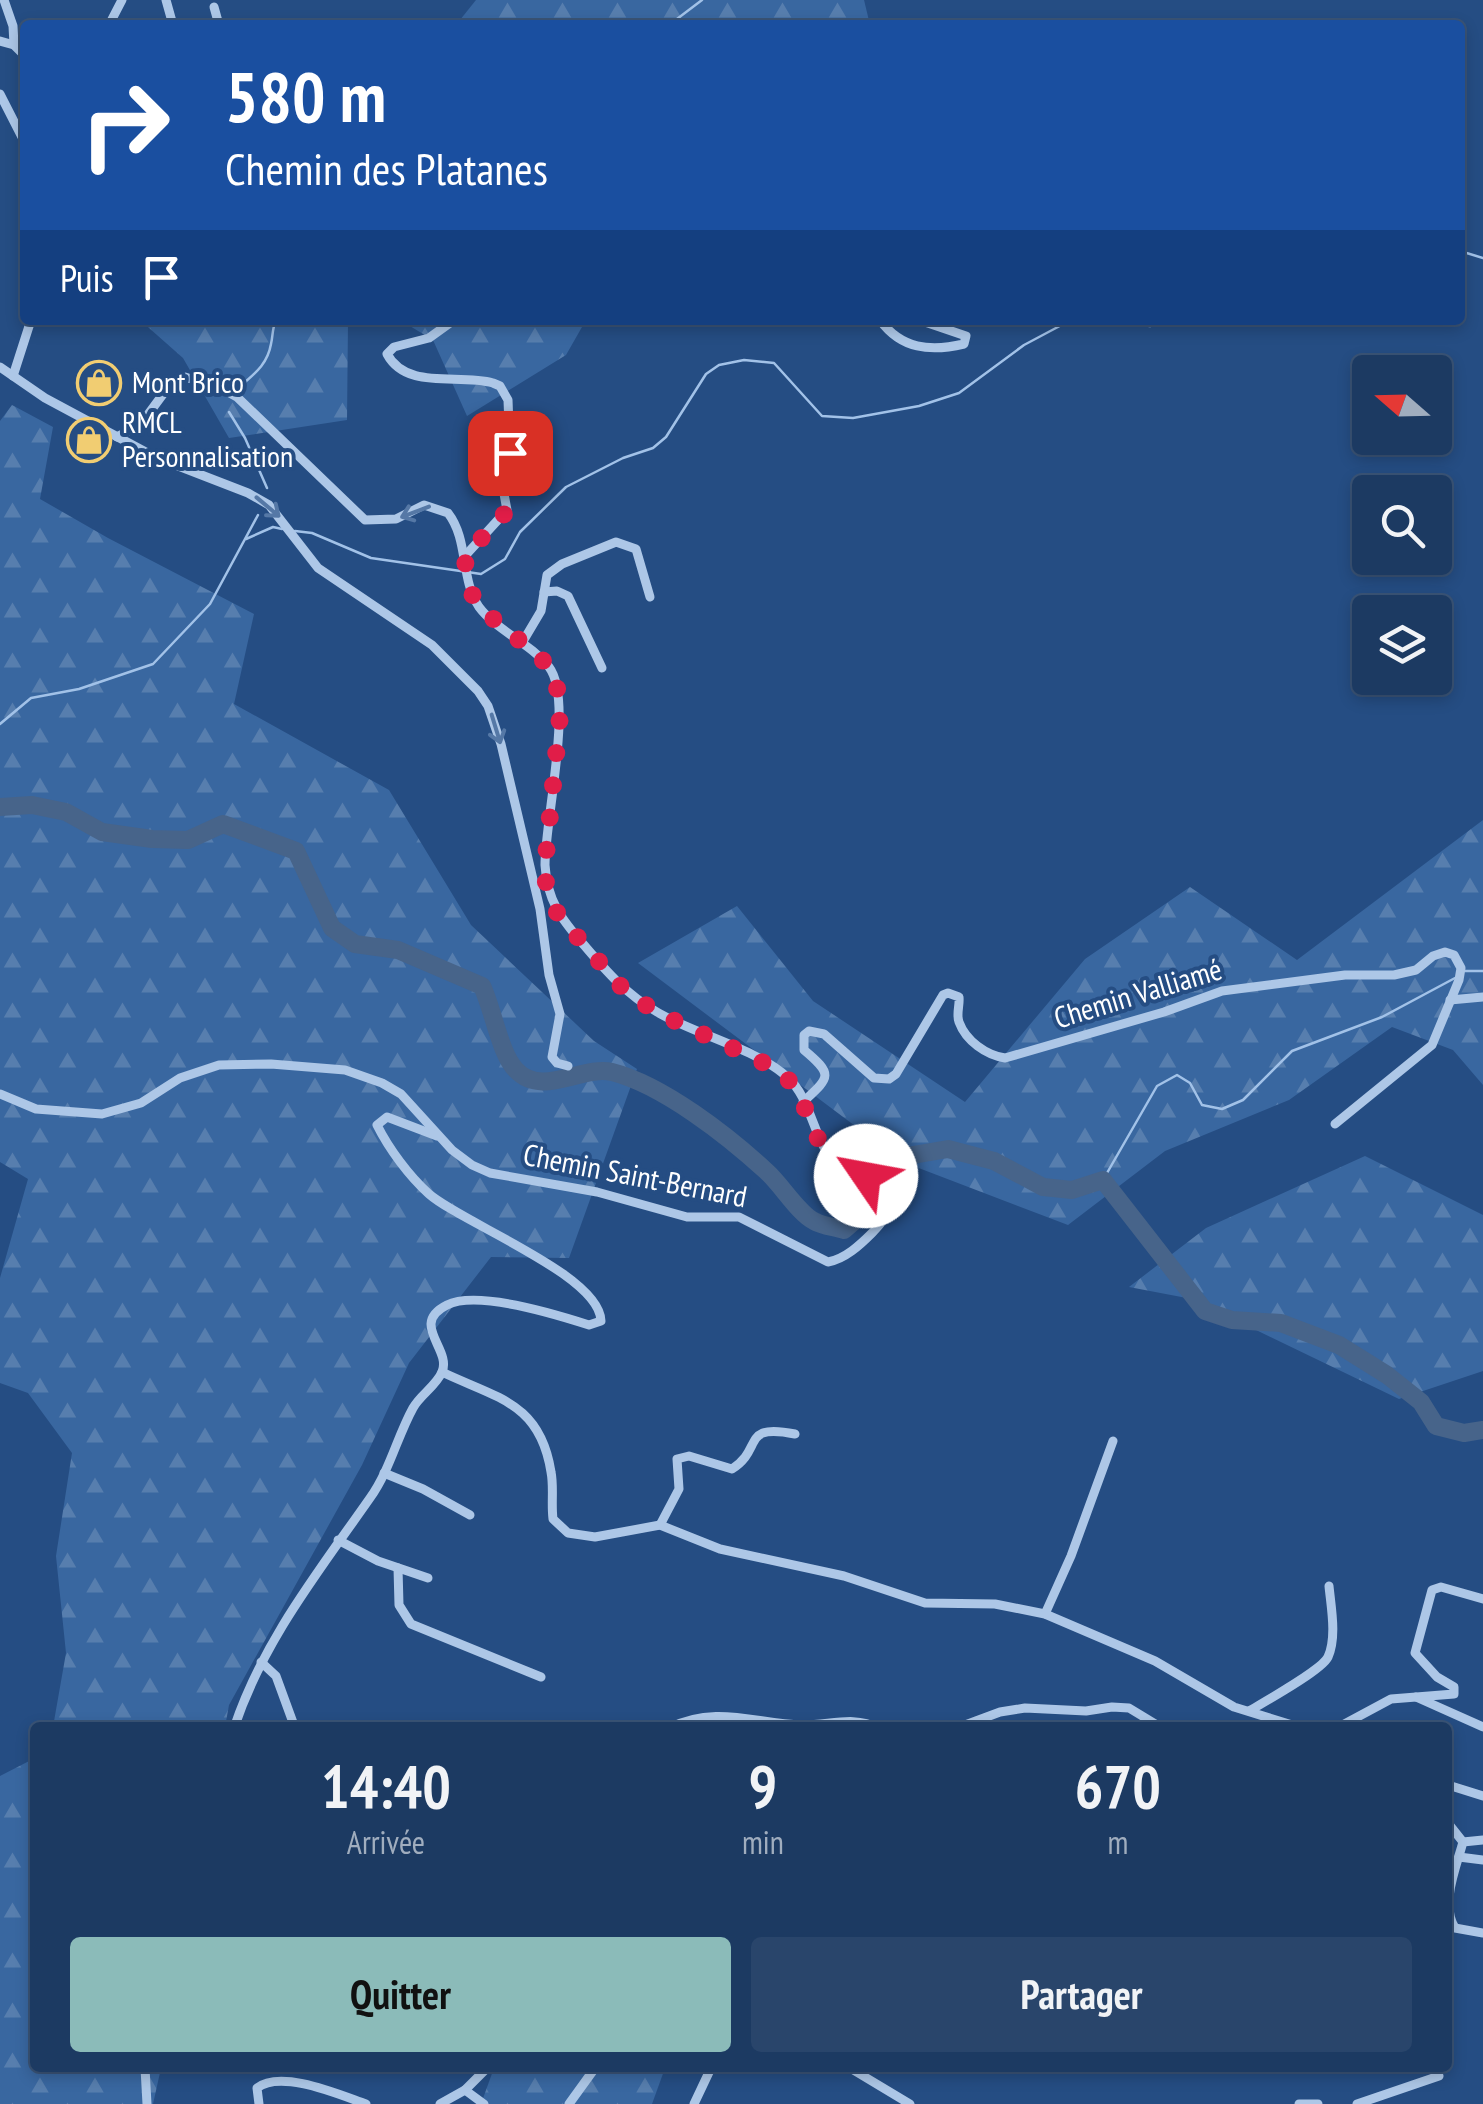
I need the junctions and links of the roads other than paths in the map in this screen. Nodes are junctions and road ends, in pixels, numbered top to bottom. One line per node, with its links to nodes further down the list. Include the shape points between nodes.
1 (4, 0): 5 (street)
2 (214, 7): 3 (street)
3 (218, 20)
4 (0, 41): 5 (street)
5 (14, 45): 6 (street)
6 (20, 51)
7 (0, 94): 8 (street)
8 (20, 133)
9 (29, 325): 14 (street)
10 (447, 325): 16 (street, via 387,354 414,375 493,382 508,400 510,453 502,483 508,510)
11 (884, 325): 12 (street, via 893,338 914,346 964,344 966,336)
12 (934, 325)
13 (0, 367): 14 (street)
14 (13, 376): 15 (street)
15 (117, 437): 16 (street, one-way to 15, via 448,512 424,505 385,522 358,516 238,397 221,388 176,379 141,424); 22 (street, one-way to 22, via 269,504 318,568 432,644 478,691 501,744)
16 (464, 557): 19 (street, via 480,608)
17 (544, 592): 18 (street, via 547,576 562,564 616,542 636,549); 19 (street); 20 (street, via 568,596)
18 (650, 597)
19 (522, 642): 21 (street, via 550,669 560,692)
20 (602, 668)
21 (545, 850): 22 (street, via 537,864); 23 (street)
22 (527, 862): 23 (street); 26 (street, via 560,1014 552,1057)
23 (546, 884): 28 (street, Chemin Saint-Bernard, via 558,915 626,992 777,1069)
24 (1483, 997): 25 (street)
25 (1450, 1000): 28 (street, Chemin Valliamé, via 1460,968 1444,952 1394,976 1346,975 1222,991 1005,1058 982,1050 968,1035 957,1017 959,997 948,992 889,1079 862,1072 824,1034 809,1030 804,1050 827,1076); 29 (street, Chemin Valliamé, via 1432,1045)
26 (568, 1066)
27 (0, 1094): 30 (street, Chemin Saint-Bernard, via 36,1109 102,1114 141,1104 198,1069 318,1067 382,1083 416,1108)
28 (803, 1102): 30 (street, Chemin Saint-Bernard, via 826,1152 876,1181 890,1201 882,1221 842,1258 828,1262 739,1217 687,1218 597,1192 490,1173)
29 (1336, 1124)
30 (438, 1137): 31 (street, via 387,1118 378,1125 429,1194 544,1262 589,1296 602,1317 589,1326 515,1304 454,1302 431,1319)
31 (442, 1372): 34 (street, via 410,1412); 36 (street, via 528,1415 549,1462 553,1519 560,1528 595,1538)
32 (795, 1434): 36 (street, via 762,1432 732,1469 680,1457 680,1488)
33 (1114, 1442): 42 (street)
34 (384, 1473): 35 (street); 37 (street)
35 (470, 1515)
36 (660, 1525): 42 (street, via 720,1549 925,1602)
37 (338, 1540): 38 (street); 43 (street)
38 (398, 1568): 39 (street); 44 (street, via 399,1605 412,1624)
39 (428, 1578)
40 (1329, 1586): 46 (street, via 1328,1657)
41 (1483, 1599): 45 (street, via 1432,1590 1415,1653 1456,1693)
42 (1045, 1614): 46 (street)
43 (261, 1662): 47 (street); 48 (street, via 276,1676)
44 (542, 1676)
45 (1414, 1696): 56 (street, via 1390,1699); 57 (street)
46 (1249, 1711): 55 (street)
47 (236, 1722)
48 (294, 1722)
49 (690, 1722): 50 (street, via 742,1715)
50 (773, 1722)
51 (818, 1722): 52 (street)
52 (861, 1722)
53 (972, 1722): 54 (street, via 1025,1708 1112,1707 1129,1708)
54 (1152, 1722)
55 (1283, 1722)
56 (1348, 1722)
57 (1483, 1727)
58 (1452, 1785): 59 (street)
59 (1483, 1796)
60 (1452, 1827): 62 (street)
61 (1483, 1840): 62 (street)
62 (1463, 1842): 63 (street)
63 (1459, 1856): 64 (street); 65 (street)
64 (1483, 1860)
65 (1452, 1887)
66 (1452, 1928): 67 (street)
67 (1483, 1933)
68 (145, 2072): 75 (street)
69 (484, 2072): 74 (street)
70 (593, 2072): 80 (street)
71 (710, 2072): 81 (street)
72 (857, 2072): 82 (street)
73 (1439, 2076): 85 (street)
74 (465, 2090): 78 (street); 79 (street)
75 (147, 2104)
76 (259, 2104): 77 (street, via 258,2088 282,2081)
77 (366, 2104)
78 (440, 2104)
79 (484, 2104)
80 (570, 2104)
81 (694, 2104)
82 (910, 2104)
83 (1299, 2104): 84 (street)
84 (1318, 2104)
85 (1357, 2104)

